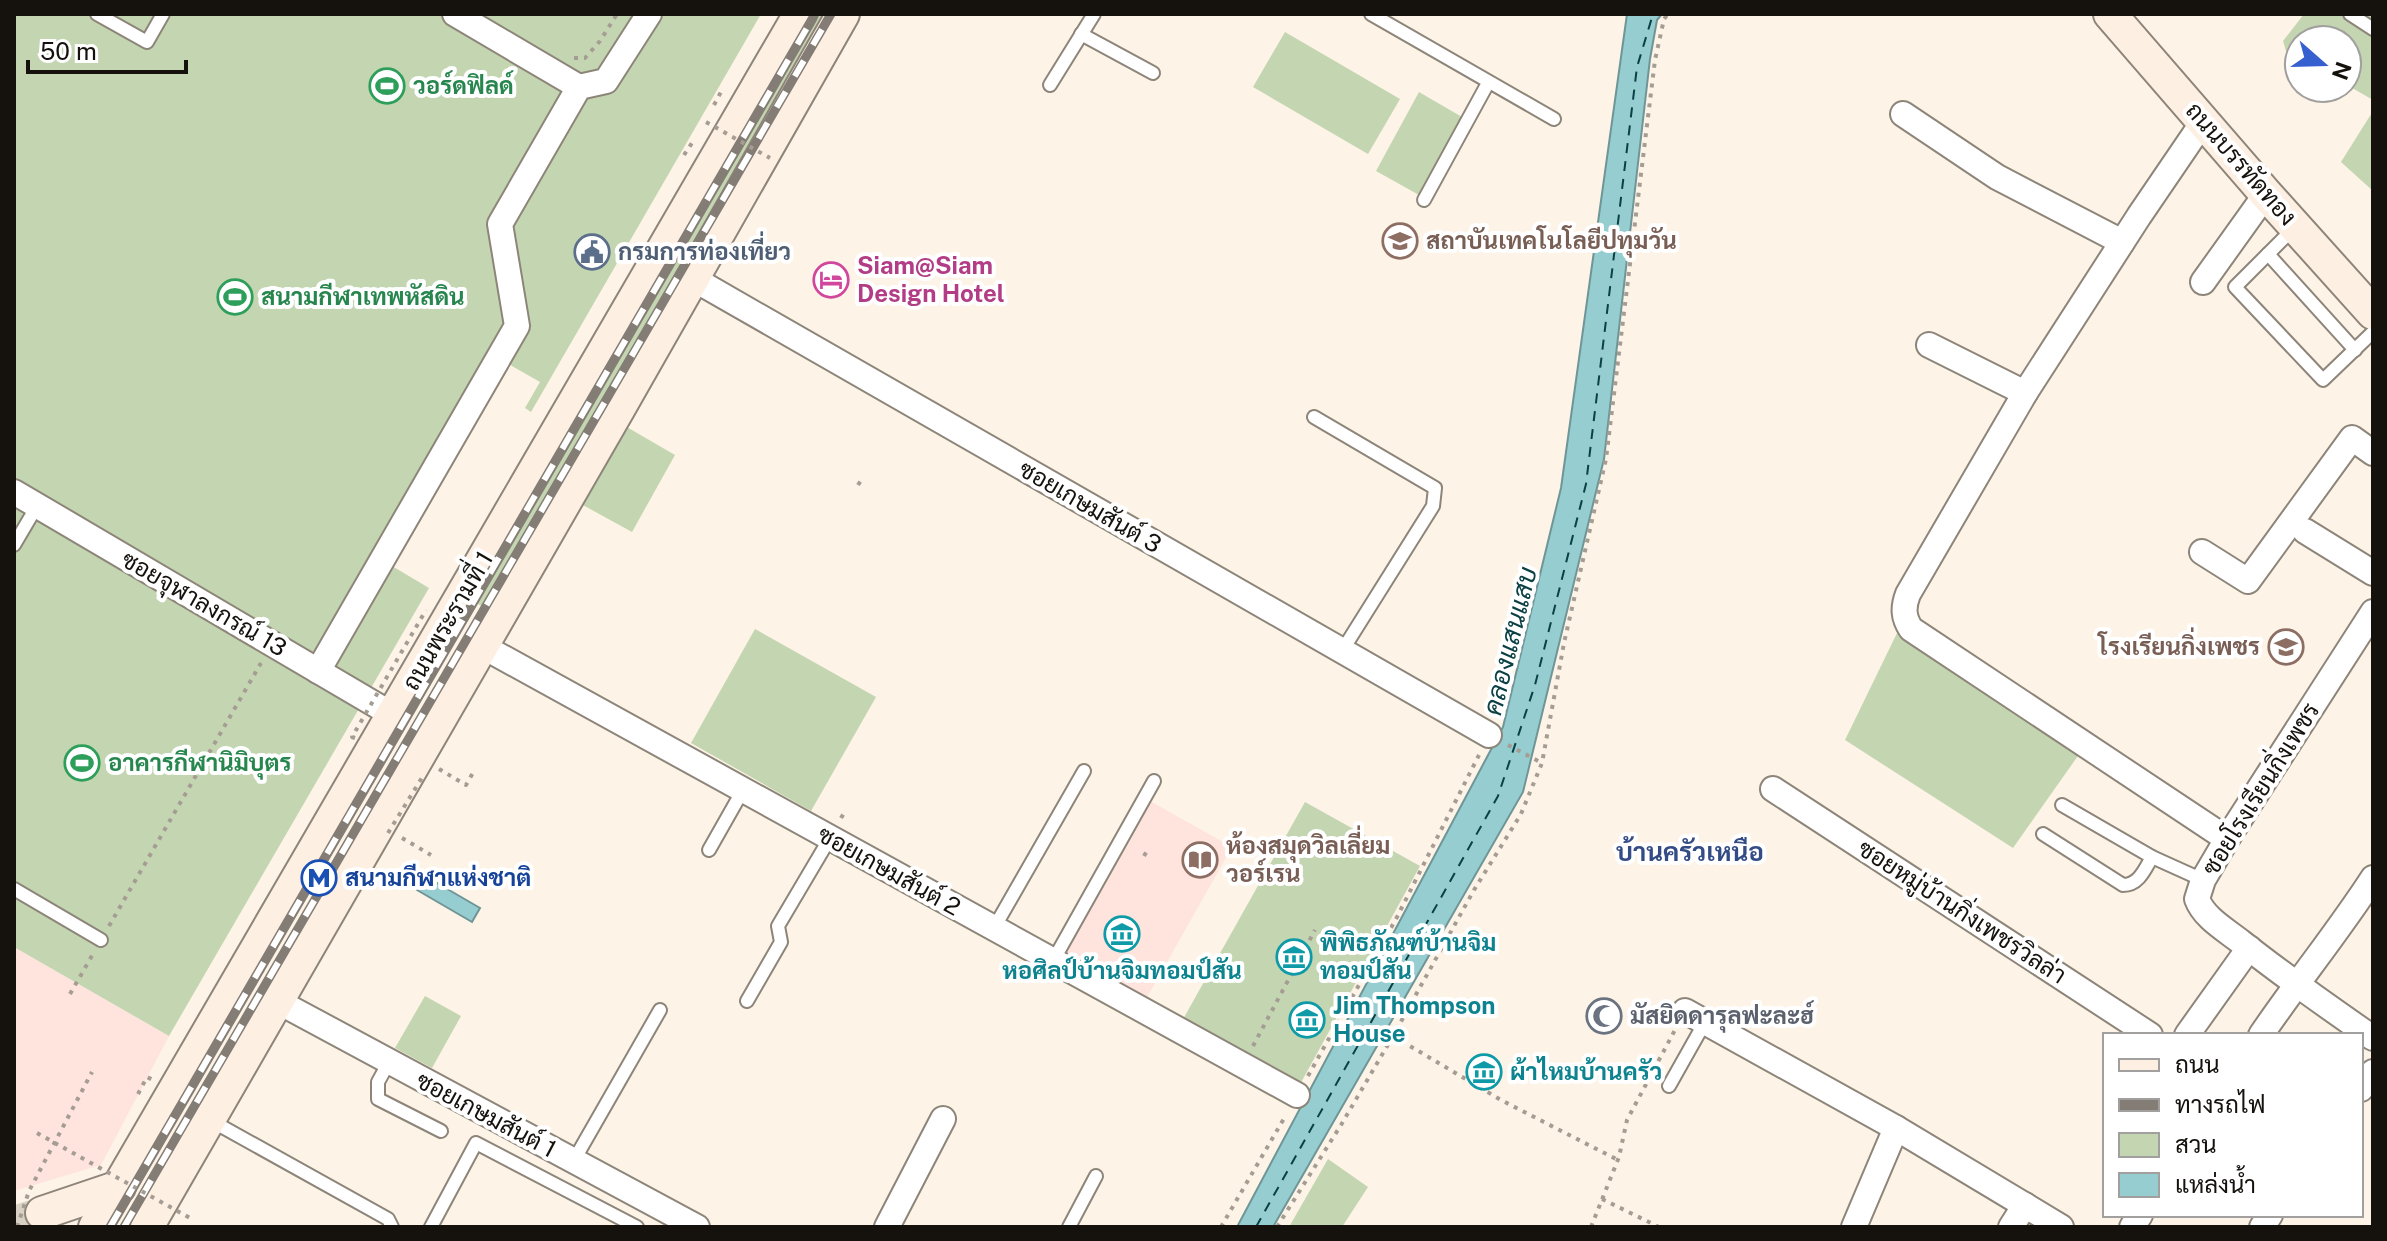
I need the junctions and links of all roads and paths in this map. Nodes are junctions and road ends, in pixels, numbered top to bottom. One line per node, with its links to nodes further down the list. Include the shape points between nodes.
1 (97, 14): 2 (lane, via 147,42)
2 (163, 14)
3 (455, 14): 19 (street)
4 (617, 14): 15 (path, via 585,58)
5 (649, 14): 19 (street, via 606,81)
6 (800, 14): 53 (main road, ถนนพระรามที่ 1)
7 (843, 14): 30 (main road, ถนนพระรามที่ 1)
8 (1094, 14): 14 (lane)
9 (1371, 14): 17 (lane)
10 (1668, 14): 56 (path, via 1655,60 1606,459)
11 (2350, 14): 13 (lane)
12 (2114, 15): 23 (main road, ถนนบรรทัดทอง)
13 (2373, 29)
14 (1081, 34): 16 (lane); 18 (lane)
15 (567, 58)
16 (1153, 73)
17 (1488, 83): 21 (lane); 26 (lane)
18 (1050, 85)
19 (579, 87): 52 (street, via 500,224 517,326)
20 (1903, 114): 28 (street, via 1997,177)
21 (1554, 119)
22 (706, 122): 24 (path, bridge)
23 (2203, 122): 25 (main road, ถนนบรรทัดทอง); 28 (street)
24 (770, 158)
25 (2266, 194): 27 (main road, ถนนบรรทัดทอง); 31 (street)
26 (1424, 200)
27 (2296, 226): 29 (lane); 32 (main road, ถนนบรรทัดทอง)
28 (2122, 242): 36 (street)
29 (2268, 254): 35 (lane); 35 (lane, via 2235,287 2323,380)
30 (692, 278): 50 (main road, ถนนพระรามที่ 1); 51 (street, ซอยเกษมสันต์ 3)
31 (2203, 282)
32 (2373, 313)
33 (2373, 332): 35 (lane)
34 (1929, 345): 36 (street)
35 (2355, 350)
36 (2025, 393): 69 (street, via 1908,594 1906,621)
37 (1314, 417): 51 (lane, via 1435,488 1433,506)
38 (2373, 453): 45 (street, via 2352,438 2248,581)
39 (862, 479): 40 (path)
40 (858, 485)
41 (14, 492): 42 (street, ซอยจุฬาลงกรณ์ 13)
42 (37, 506): 44 (lane); 49 (street, ซอยจุฬาลงกรณ์ 13)
43 (2305, 531): 46 (street)
44 (14, 545)
45 (2202, 552)
46 (2373, 573)
47 (426, 610): 55 (path, bridge)
48 (2373, 612): 69 (street, ซอยโรงเรียนกิ่งเพชร)
49 (272, 644): 52 (street, ซอยจุฬาลงกรณ์ 13); 78 (path)
50 (482, 646): 63 (street, ซอยเกษมสันต์ 2); 67 (main road, ถนนพระรามที่ 1)
51 (1342, 651): 54 (street, ซอยเกษมสันต์ 3)
52 (318, 671): 53 (street, ซอยจุฬาลงกรณ์ 13)
53 (393, 715): 108 (main road, ถนนพระรามที่ 1)
54 (1489, 735): 56 (path); 98 (path, via 1397,917)
55 (355, 738)
56 (1542, 763): 90 (path, via 1521,814)
57 (433, 766): 58 (path, via 466,785)
58 (474, 771)
59 (1084, 771): 76 (lane)
60 (423, 776): 67 (path, bridge)
61 (1148, 788): 80 (lane)
62 (1773, 789): 87 (street, ซอยหมู่บ้านกิ่งเพชรวิลล่า)
63 (743, 790): 66 (street, ซอยเกษมสันต์ 2); 70 (lane)
64 (2062, 805): 72 (lane)
65 (846, 810): 66 (path)
66 (836, 828): 76 (street, ซอยเกษมสันต์ 2); 84 (lane, via 778,926 781,942)
67 (384, 829): 71 (path); 83 (main road, ถนนพระรามที่ 1)
68 (2043, 834): 72 (lane, via 2123,885 2134,883)
69 (2227, 839): 74 (street, ซอยโรงเรียนกิ่งเพชร)
70 (709, 850)
71 (431, 855)
72 (2152, 857): 74 (lane)
73 (2373, 878): 81 (street)
74 (2203, 880): 79 (street, ซอยโรงเรียนกิ่งเพชร, via 2200,906)
75 (14, 889): 78 (lane)
76 (994, 928): 80 (street, ซอยเกษมสันต์ 2)
77 (1315, 930): 93 (path)
78 (101, 940): 82 (path)
79 (2249, 948): 81 (street, ซอยโรงเรียนกิ่งเพชร); 88 (street)
80 (1053, 961): 93 (street, ซอยเกษมสันต์ 2)
81 (2296, 984): 89 (street); 91 (street, ซอยโรงเรียนกิ่งเพชร)
82 (70, 994)
83 (277, 1001): 92 (street, ซอยเกษมสันต์ 1); 99 (main road, ถนนพระรามที่ 1)
84 (747, 1001)
85 (660, 1010): 106 (lane)
86 (1695, 1016): 96 (lane); 101 (street); 105 (path, via 1627,1120)
87 (2147, 1033)
88 (2188, 1033)
89 (2262, 1033)
90 (1393, 1036): 105 (path); 122 (path)
91 (2373, 1038)
92 (389, 1062): 102 (lane, via 378,1082 378,1099); 106 (street, ซอยเกษมสันต์ 1)
93 (1242, 1066): 98 (street, ซอยเกษมสันต์ 2)
94 (92, 1072): 104 (path, bridge)
95 (147, 1077): 97 (path)
96 (1669, 1086)
97 (138, 1094)
98 (1297, 1095): 121 (path)
99 (209, 1119): 114 (main road, ถนนพระรามที่ 1); 115 (lane, via 388,1219)
100 (943, 1119): 119 (street)
101 (1896, 1128): 110 (street); 125 (street)
102 (441, 1131)
103 (37, 1133): 104 (path, bridge)
104 (54, 1143): 111 (path, bridge); 112 (path, bridge, via 29,1191)
105 (1618, 1160): 109 (path)
106 (573, 1162): 118 (street, ซอยเกษมสันต์ 1)
107 (1096, 1176): 120 (lane)
108 (119, 1187): 112 (main road); 113 (main road, ถนนพระรามที่ 1)
109 (1602, 1199): 123 (path); 124 (path)
110 (2025, 1205): 126 (street); 127 (street)
111 (190, 1218)
112 (29, 1220)
113 (95, 1227)
114 (147, 1227)
115 (392, 1227)
116 (431, 1227): 117 (lane, via 476,1143)
117 (637, 1227)
118 (697, 1227)
119 (887, 1227)
120 (1069, 1227)
121 (1221, 1227)
122 (1277, 1227)
123 (1591, 1227)
124 (1659, 1227)
125 (1854, 1227)
126 (2011, 1227)
127 (2061, 1227)

